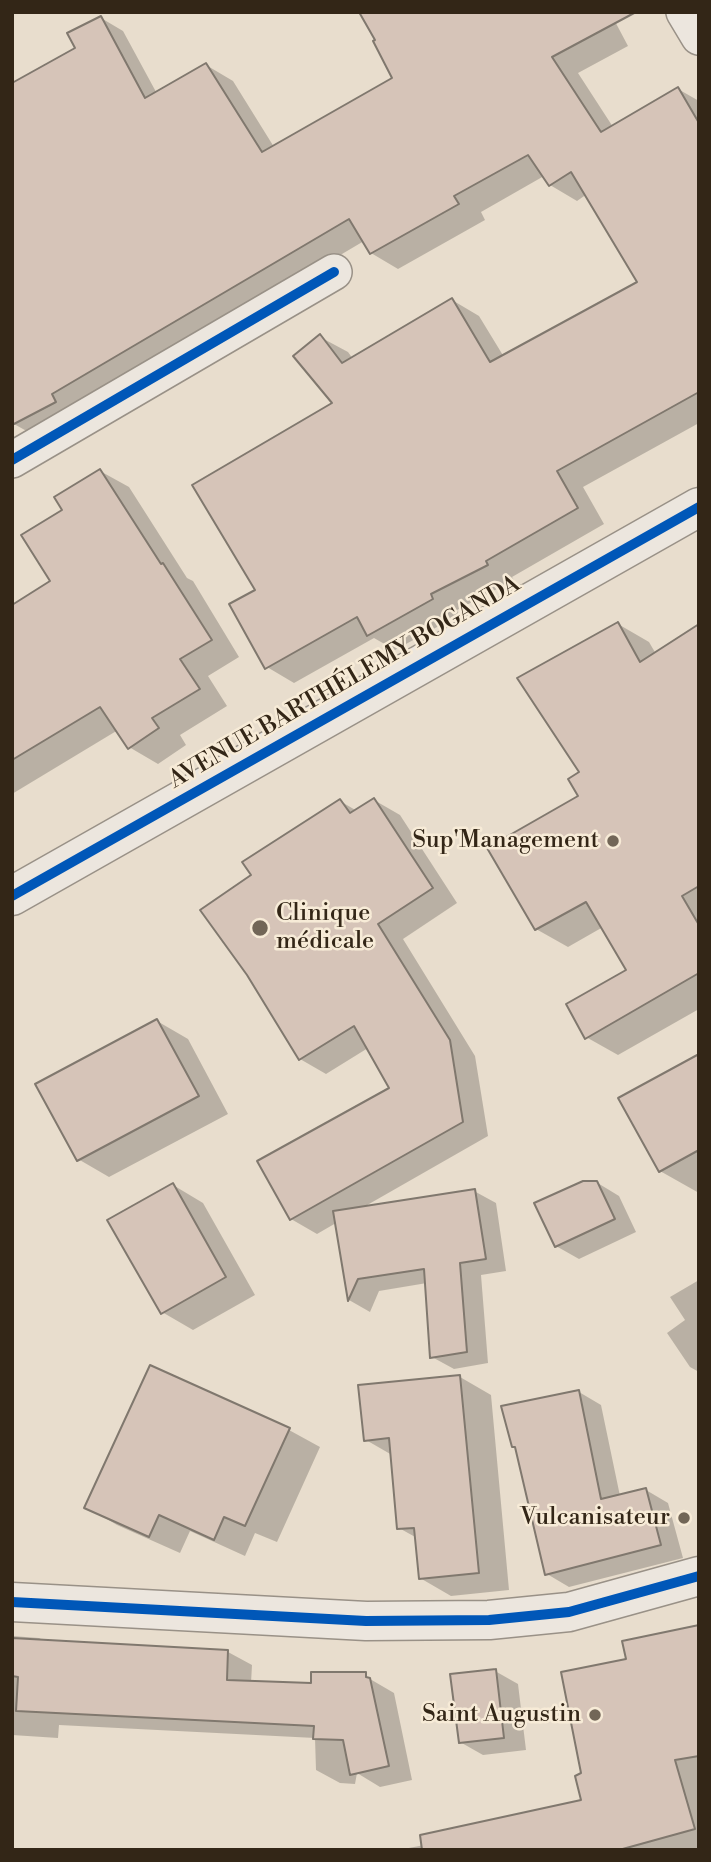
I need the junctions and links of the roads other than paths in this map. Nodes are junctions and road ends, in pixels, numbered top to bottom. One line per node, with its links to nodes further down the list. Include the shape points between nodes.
1 (684, 12): 2 (street)
2 (699, 37)
3 (334, 272): 4 (street)
4 (12, 460)
5 (699, 507): 6 (street, AVENUE BARTHÉLEMY BOGANDA)
6 (12, 896)
7 (699, 1576): 8 (street, via 569,1612 489,1620 366,1621)
8 (12, 1602)

